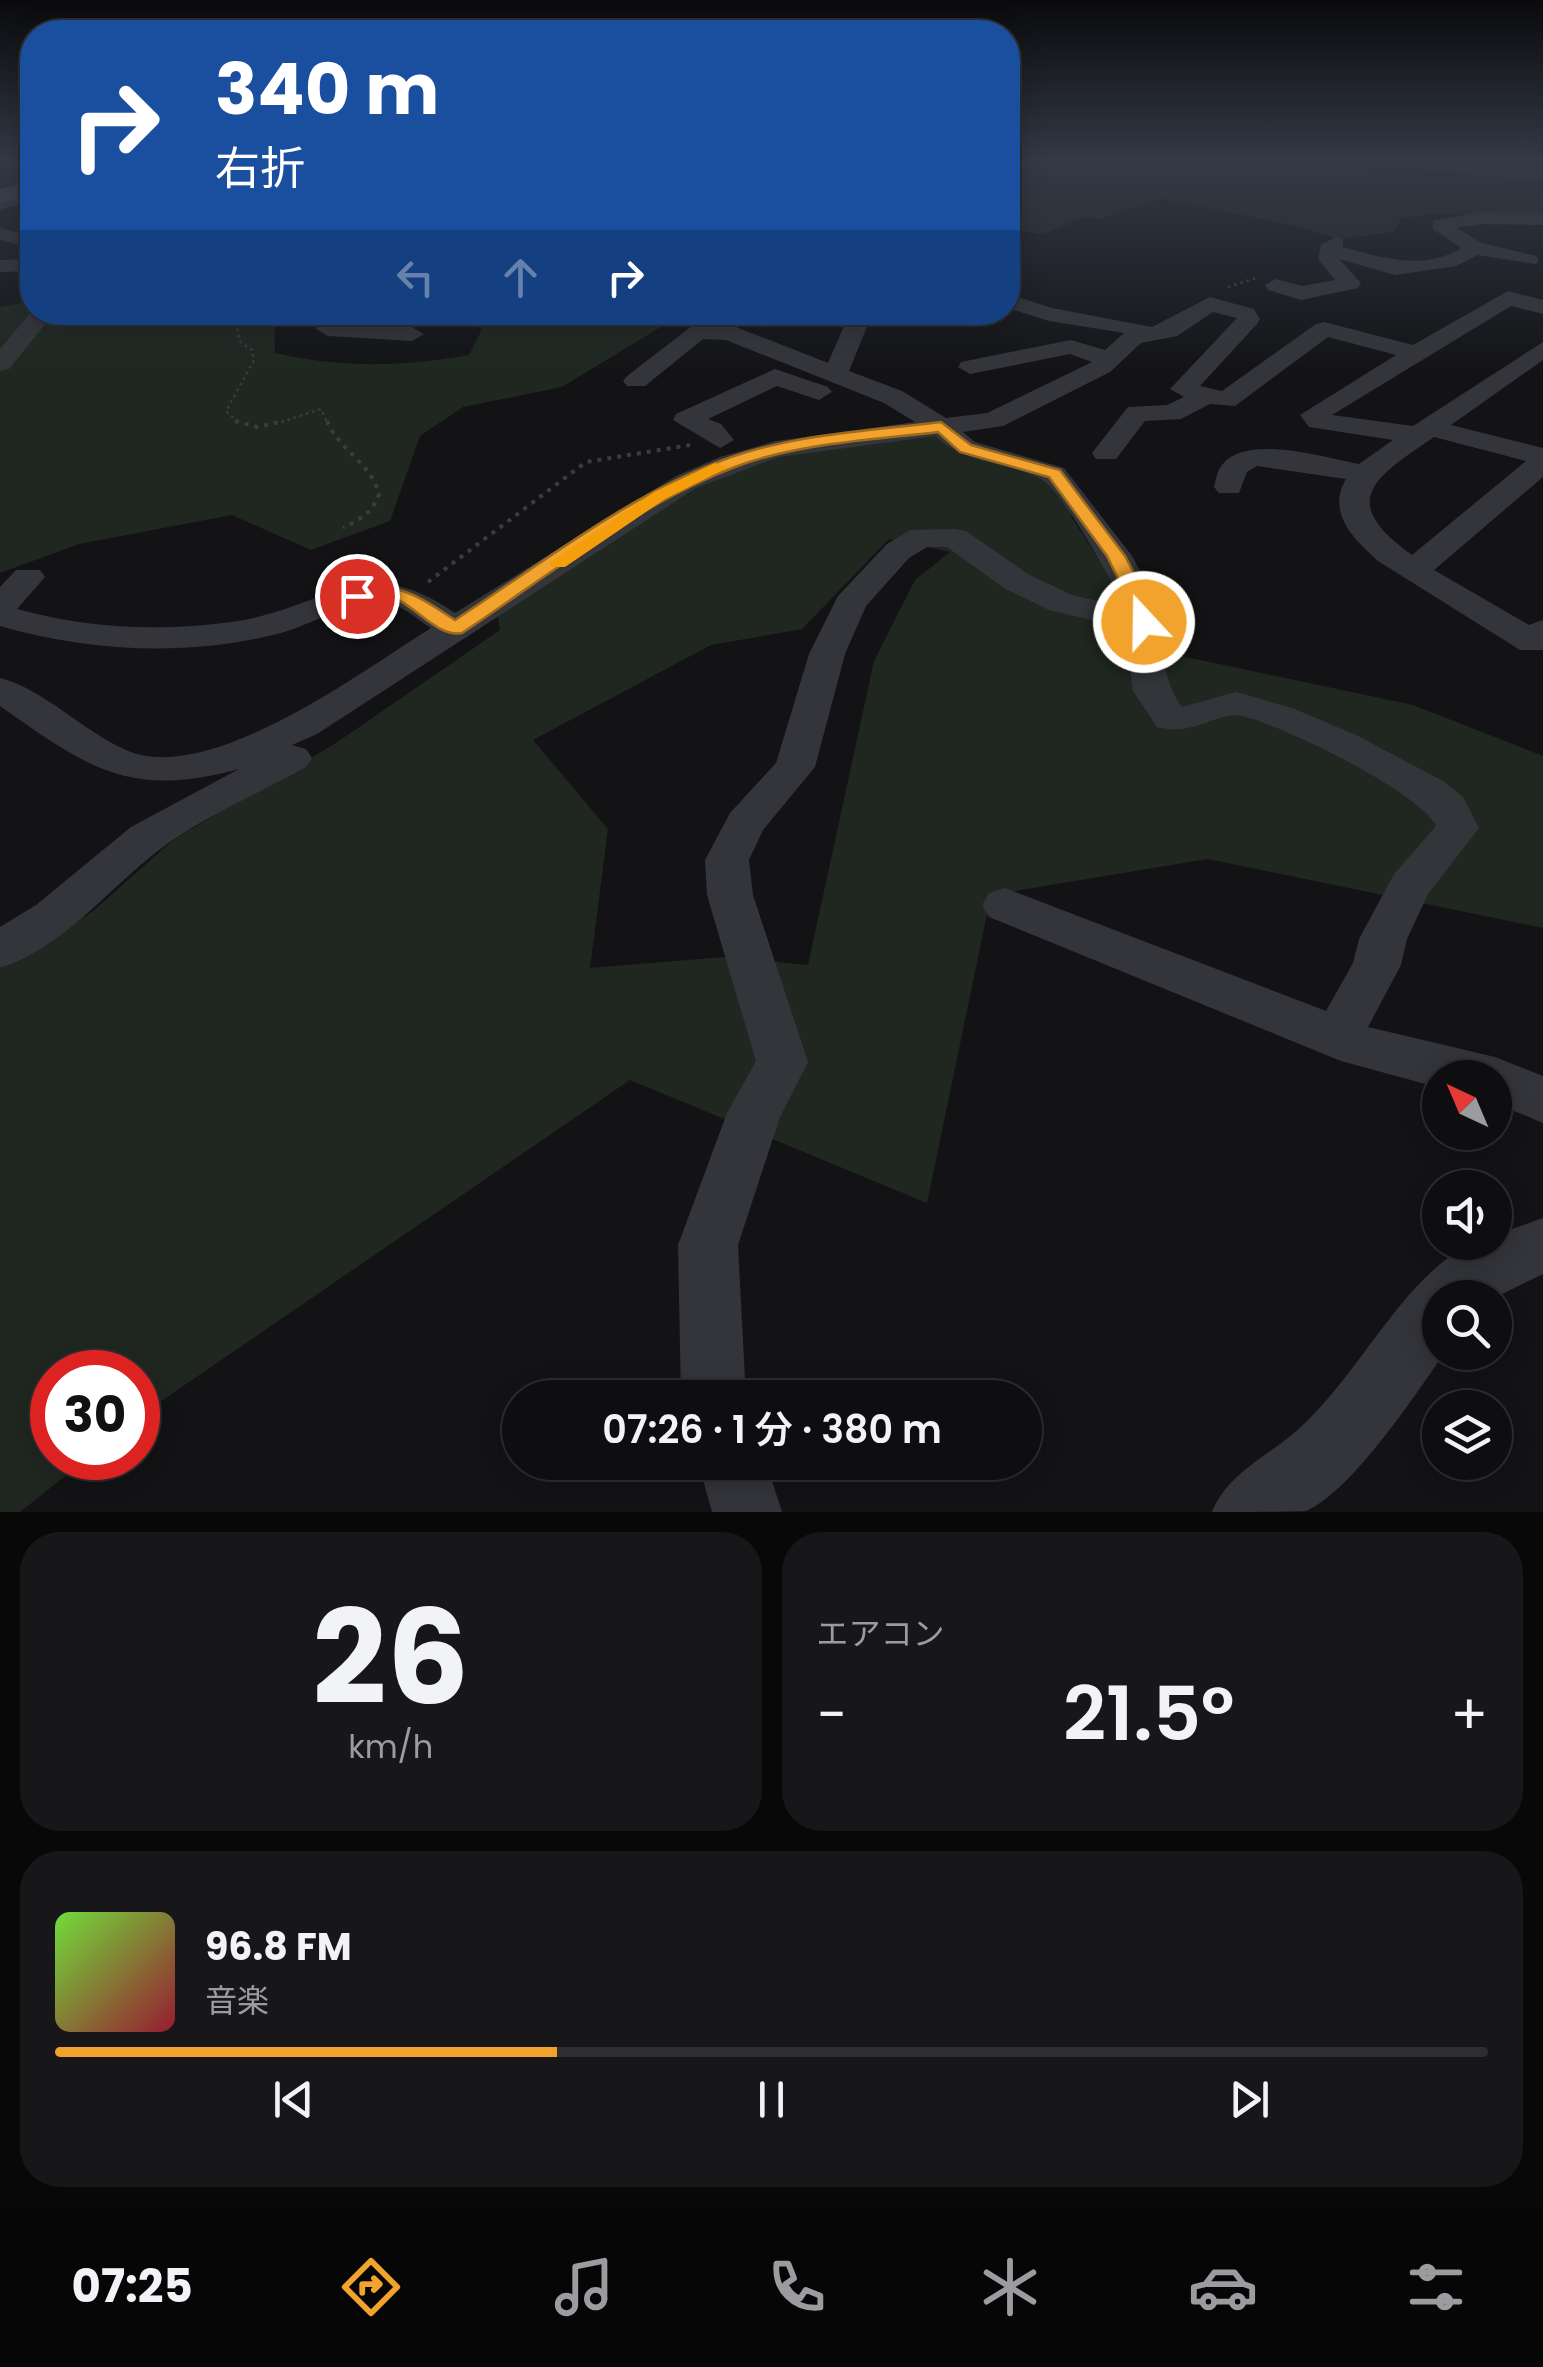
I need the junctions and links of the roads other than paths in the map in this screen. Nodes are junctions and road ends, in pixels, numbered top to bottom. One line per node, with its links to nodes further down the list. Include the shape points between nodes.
1 (1452, 233): 2 (street)
2 (1475, 248): 3 (street); 4 (street, via 1456,260 1398,269 1334,245 1334,270 1350,283 1302,293)
3 (1529, 260)
4 (1276, 284)
5 (1020, 295): 13 (street, via 1049,314 1142,329)
6 (1543, 307): 15 (street, via 1513,293)
7 (33, 325): 19 (street)
8 (327, 325): 12 (street)
9 (707, 325): 11 (street)
10 (857, 325): 21 (street)
11 (724, 332): 17 (street); 22 (street, via 698,332)
12 (412, 334)
13 (1135, 336): 18 (street); 23 (street, via 1169,330 1210,304 1246,314 1249,319 1183,388)
14 (1543, 349): 25 (street)
15 (1413, 352): 23 (street, via 1324,329 1226,400); 29 (street, via 1313,414 1318,421)
16 (943, 355): 20 (street)
17 (782, 356): 21 (street); 26 (street)
18 (1112, 360): 20 (street, via 1071,347); 24 (street)
19 (0, 364)
20 (970, 368): 24 (street)
21 (835, 376): 27 (street, via 893,396)
22 (636, 381)
23 (1208, 395): 30 (street, via 1172,413 1136,413)
24 (1040, 400): 27 (street, via 992,420)
25 (1460, 406): 28 (street); 29 (street)
26 (666, 407)
27 (941, 426): 31 (street); 38 (street, via 966,448 1054,474 1116,556 1145,613)
28 (1532, 426)
29 (1423, 431): 32 (street); 33 (street)
30 (1106, 454)
31 (717, 460): 31 (street, via 777,427 862,412 775,377 686,420 710,430); 39 (street)
32 (1543, 460): 35 (street)
33 (1364, 474): 34 (street, via 1260,456 1234,468); 35 (street, via 1352,498 1358,521)
34 (1229, 487)
35 (1415, 569): 40 (street, via 1533,642)
36 (28, 577): 37 (street)
37 (0, 609): 39 (street, via 24,623 107,635 188,635 271,624 382,591)
38 (1141, 622): 44 (street, via 1144,674 1170,719 1232,703 1262,708 1414,783 1446,804 1458,828 1410,886); 51 (street, via 1061,602 956,538 920,538 898,551 850,603 827,654 795,767 745,823 727,860 730,895 782,1062 754,1114 708,1244)
39 (460, 625): 41 (street, via 277,740 193,767 153,770 118,763); 43 (street, via 472,633 464,645 294,757 146,838)
40 (1543, 631)
41 (0, 688)
42 (1004, 905): 44 (street)
43 (0, 950)
44 (1337, 1038): 45 (street)
45 (1422, 1060)
46 (1512, 1087): 47 (street)
47 (1543, 1100)
48 (1543, 1246): 49 (street)
49 (1465, 1280)
50 (1422, 1331): 54 (street, via 1341,1434)
51 (713, 1380)
52 (738, 1480): 53 (street)
53 (748, 1512)
54 (1247, 1512)

